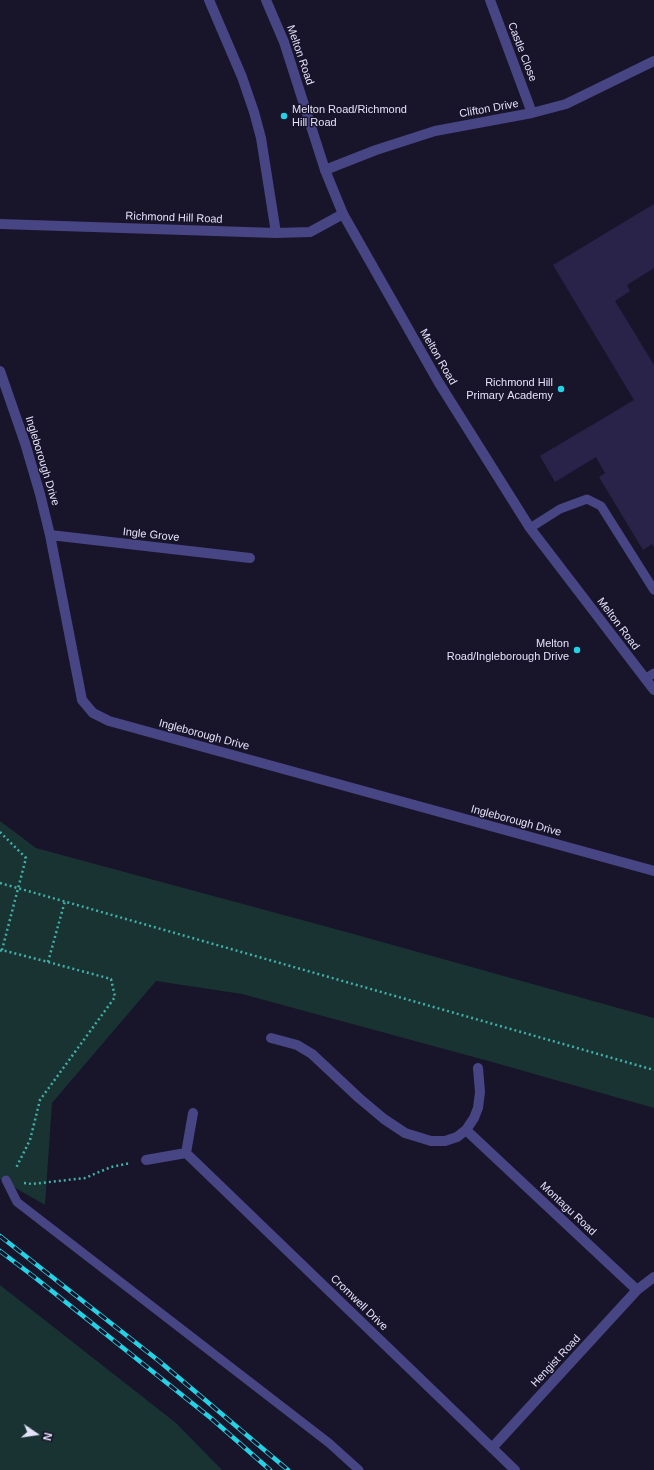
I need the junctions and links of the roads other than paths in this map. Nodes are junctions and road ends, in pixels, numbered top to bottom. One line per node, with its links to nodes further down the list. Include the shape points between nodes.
1 (209, 0): 9 (street, via 254,112 261,138)
2 (266, 0): 6 (street, Melton Road, via 284,42)
3 (490, 0): 5 (street, Castle Close)
4 (654, 61): 5 (street, Clifton Drive, via 566,104)
5 (532, 113): 6 (street, Clifton Drive, via 435,130)
6 (325, 170): 7 (street, Melton Road)
7 (343, 214): 9 (street, Richmond Hill Road, via 310,232); 11 (street, Melton Road, via 439,383)
8 (0, 224): 9 (street, Richmond Hill Road)
9 (276, 234)
10 (0, 371): 12 (street, Ingleborough Drive, via 40,494)
11 (530, 528): 14 (lane, via 560,509 587,499 601,506); 16 (street, Melton Road)
12 (50, 535): 13 (street, Ingle Grove); 18 (street, Ingleborough Drive, via 82,700 93,713 109,721)
13 (250, 558)
14 (654, 590)
15 (654, 673): 16 (lane)
16 (645, 679): 17 (street, Melton Road)
17 (654, 690)
18 (654, 872)
19 (271, 1038): 22 (street, via 297,1045 312,1054 384,1119 405,1132 431,1141 445,1141 457,1138)
20 (478, 1068): 22 (street, via 478,1108)
21 (193, 1113): 23 (street)
22 (466, 1130): 27 (street, Montagu Road)
23 (186, 1152): 24 (street); 28 (street, Cromwell Drive)
24 (146, 1160)
25 (7, 1180): 29 (lane, via 17,1202 329,1443)
26 (654, 1277): 27 (street)
27 (637, 1290): 28 (street, Hengist Road)
28 (492, 1448): 30 (street, Cromwell Drive)
29 (360, 1470)
30 (515, 1470)

